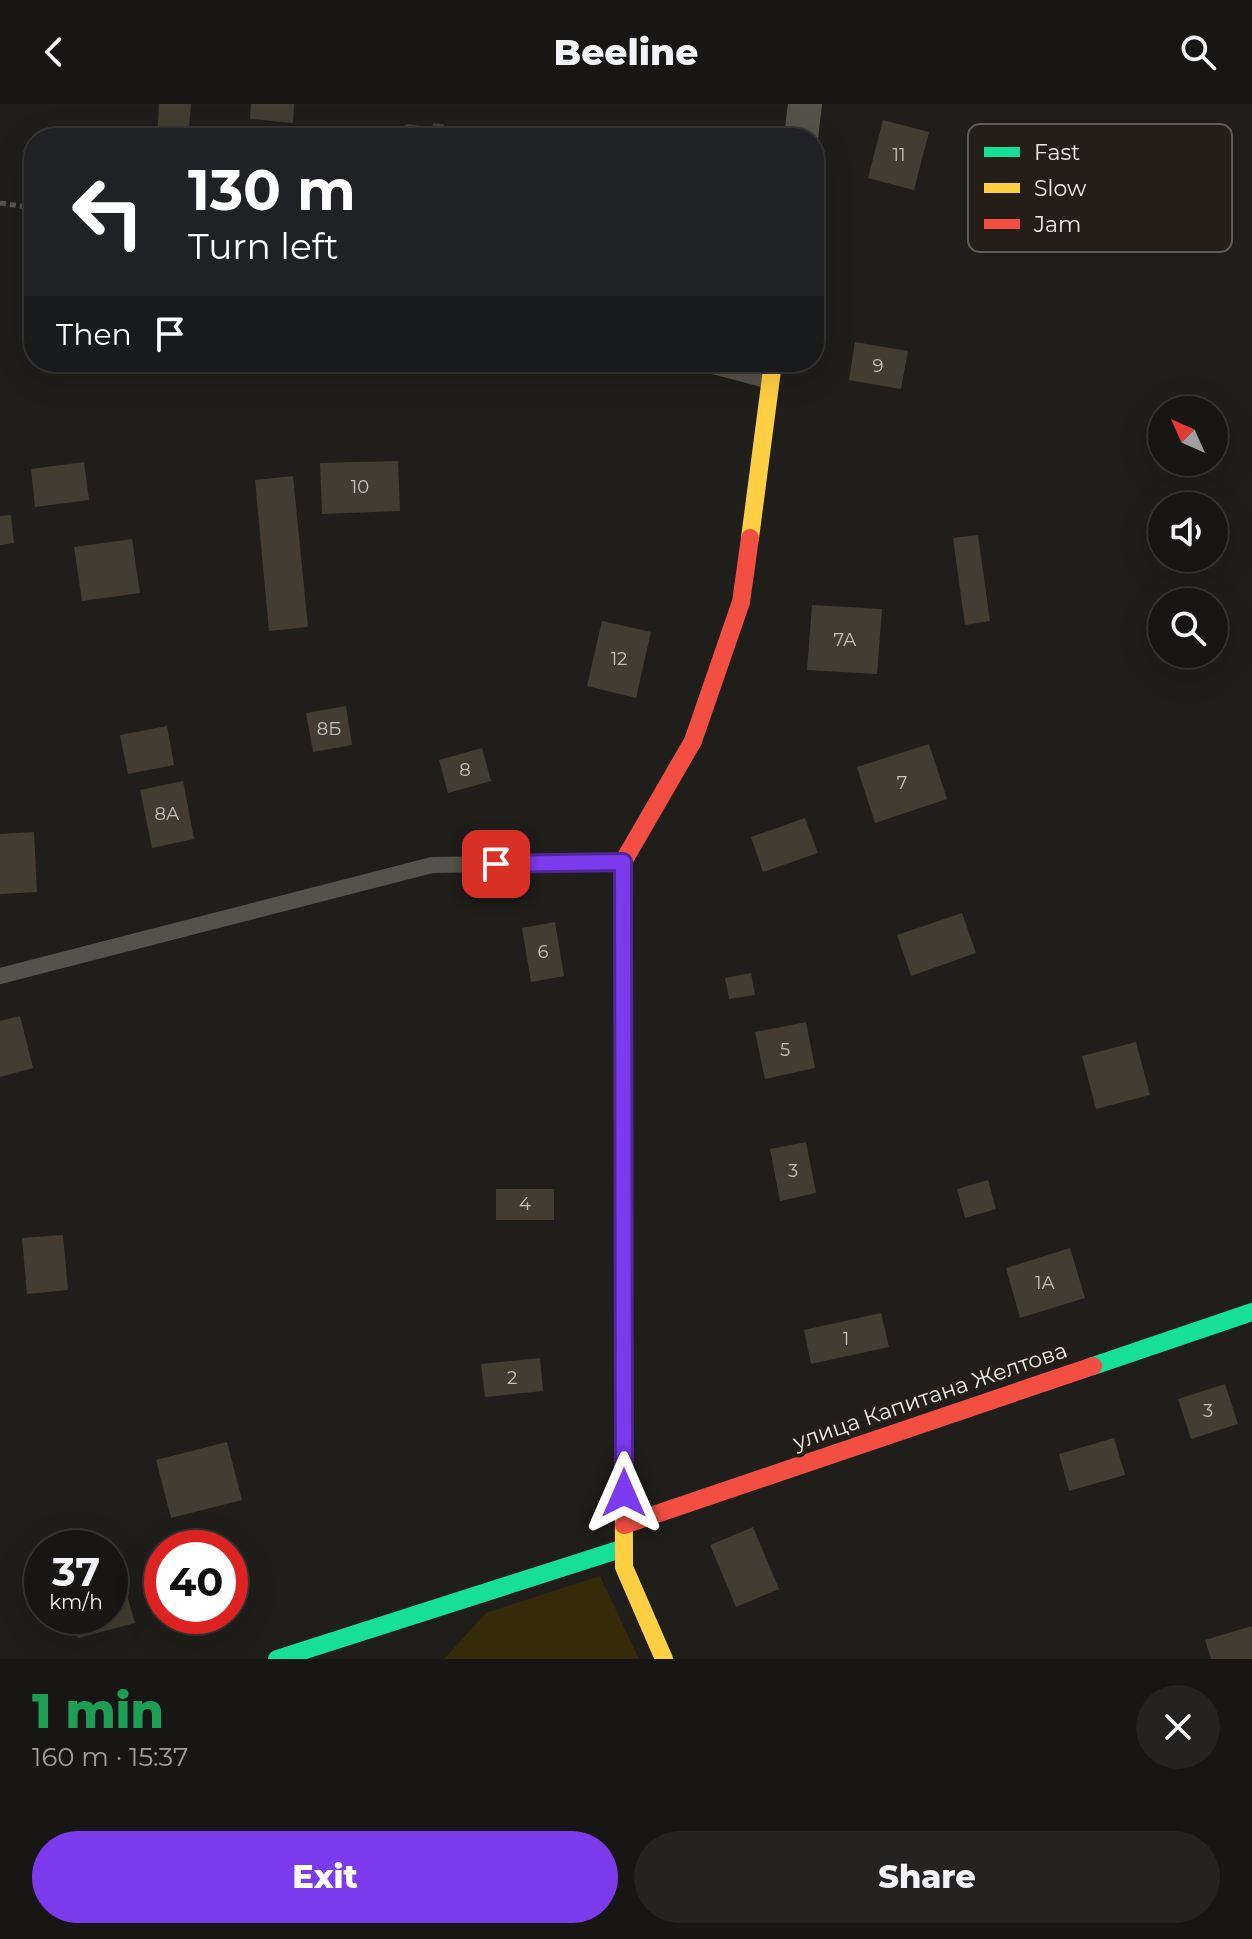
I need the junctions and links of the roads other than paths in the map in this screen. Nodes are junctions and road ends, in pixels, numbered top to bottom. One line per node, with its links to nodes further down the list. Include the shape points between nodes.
1 (805, 104): 2 (street)
2 (802, 128)
3 (772, 372): 4 (street, via 741,602 693,741)
4 (623, 862): 5 (lane, via 432,865); 7 (street)
5 (0, 976)
6 (1252, 1312): 7 (street, улица Капитана Желтова)
7 (624, 1525): 8 (street)
8 (624, 1548): 9 (street); 10 (street, via 624,1567)
9 (277, 1659)
10 (664, 1659)

